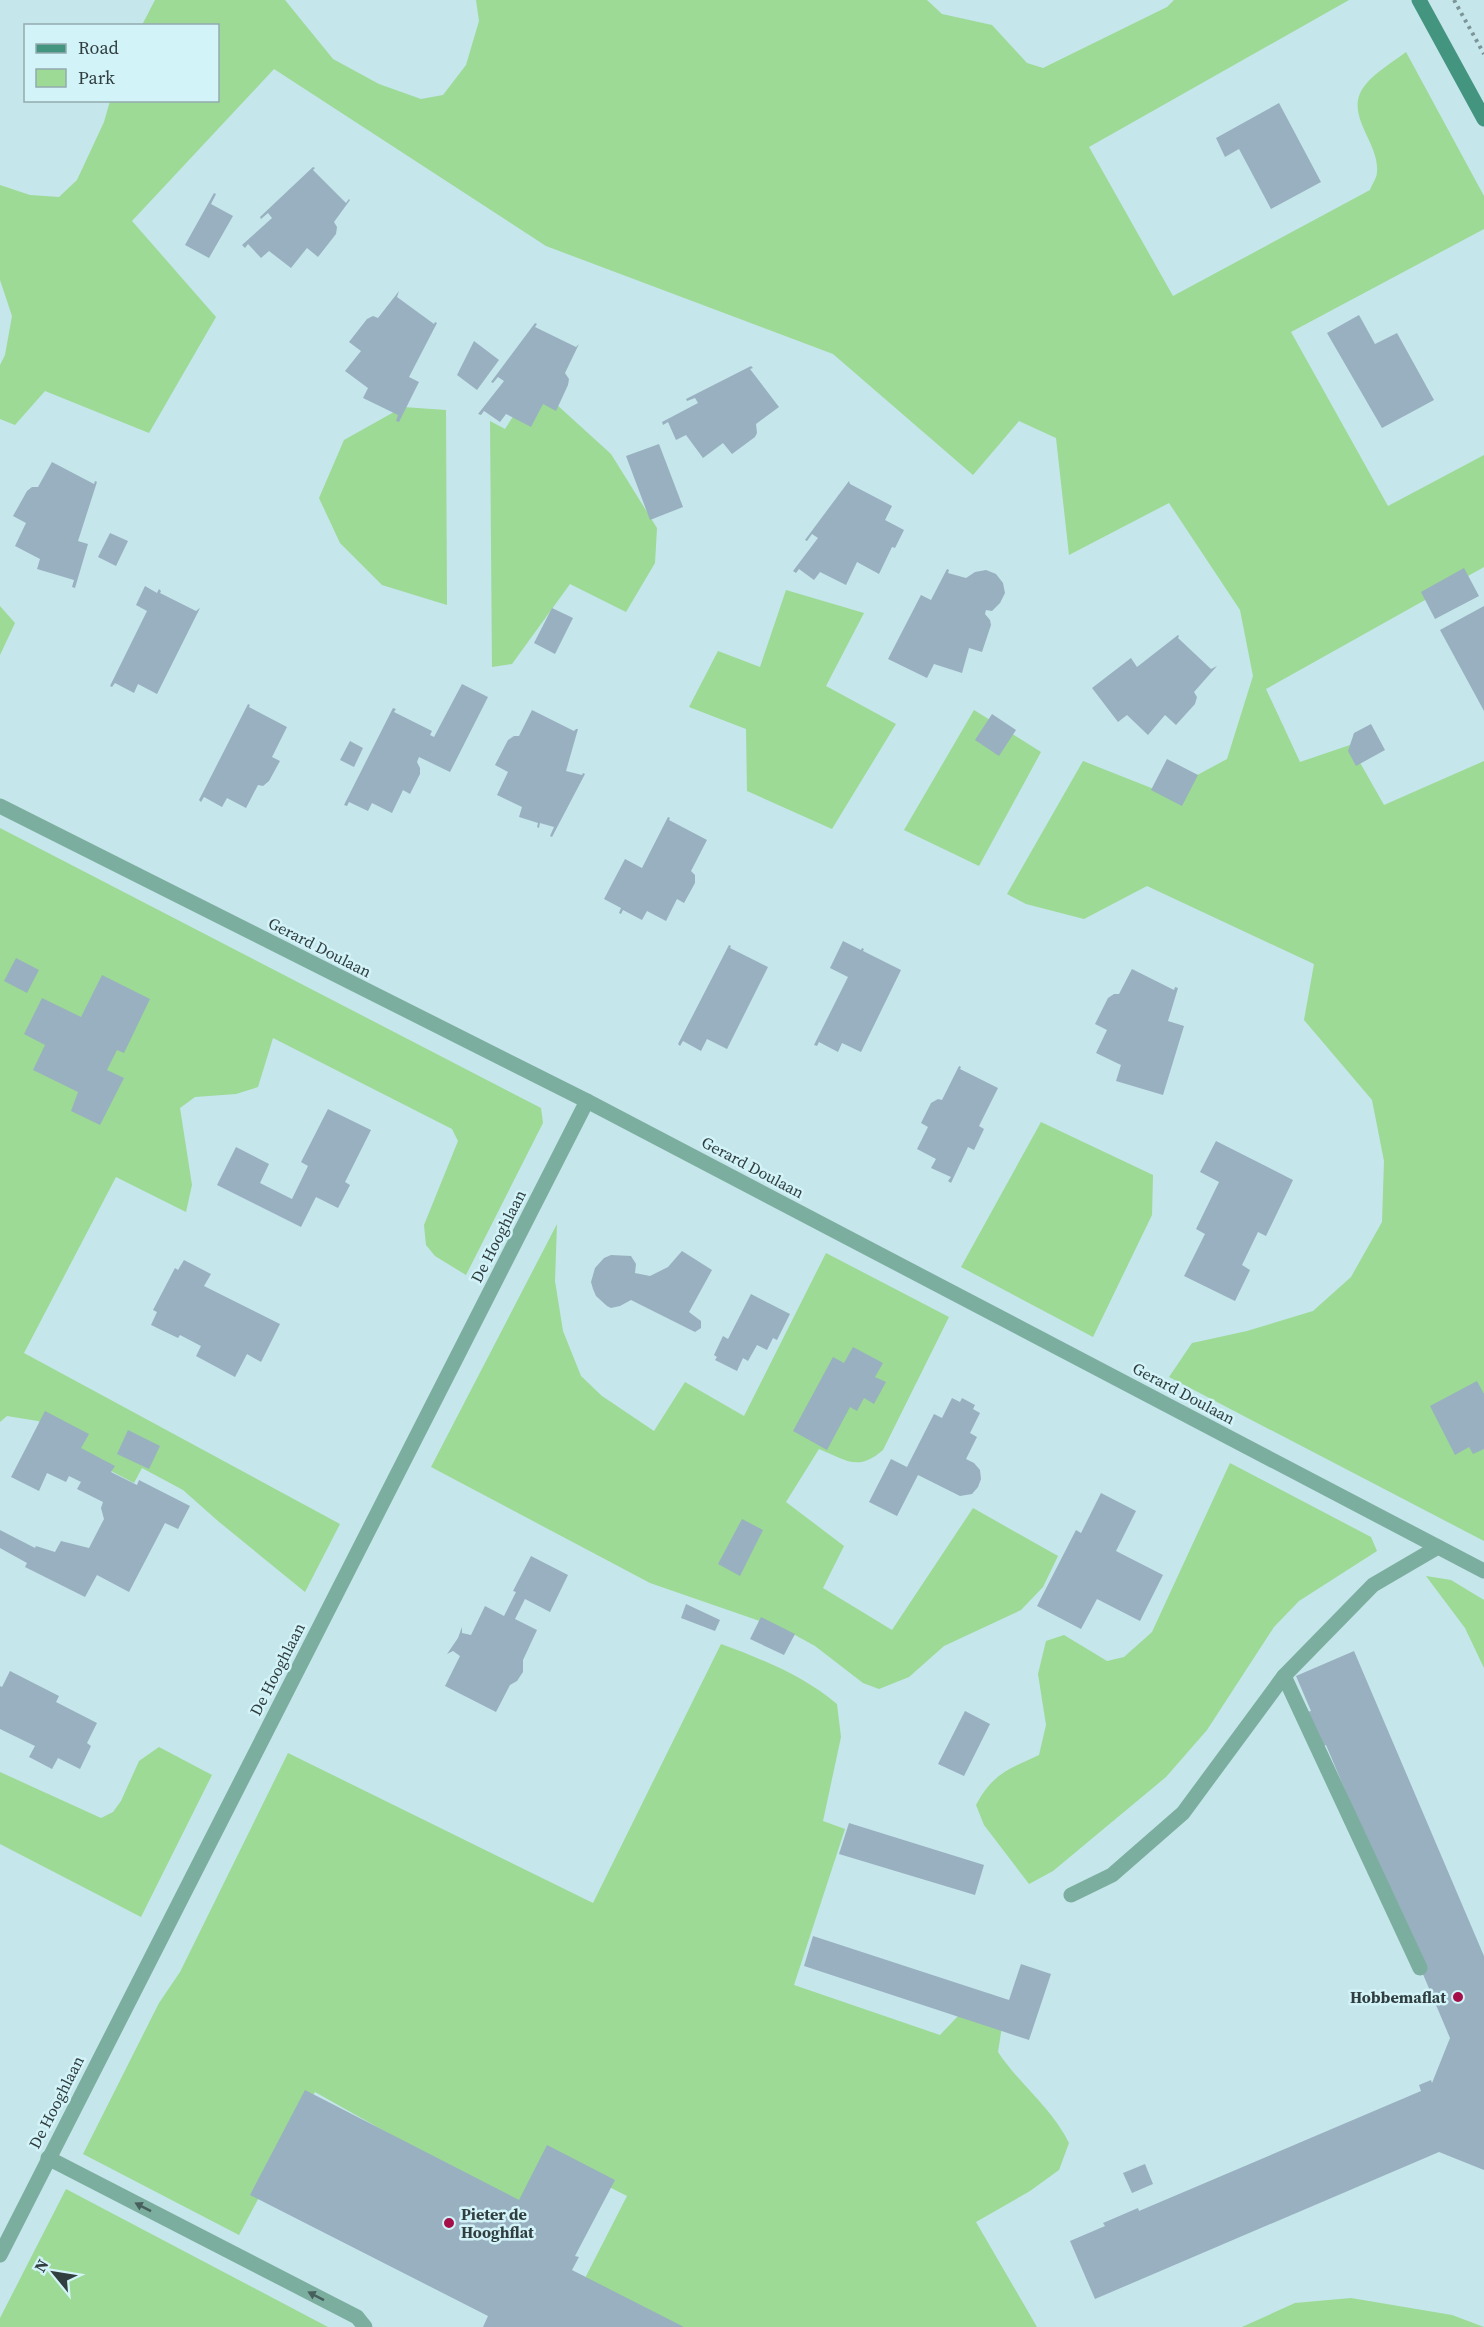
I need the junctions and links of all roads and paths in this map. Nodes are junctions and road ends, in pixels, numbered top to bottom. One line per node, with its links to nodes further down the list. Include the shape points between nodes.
1 (1419, 0): 4 (main road)
2 (1454, 0): 3 (path)
3 (1484, 54)
4 (1484, 117)
5 (0, 806): 6 (street, Gerard Doulaan)
6 (587, 1101): 7 (street, Gerard Doulaan); 12 (street, De Hooghlaan)
7 (1438, 1547): 8 (street, Gerard Doulaan); 9 (street, via 1373,1585)
8 (1484, 1571)
9 (1284, 1676): 10 (street, via 1183,1814 1112,1875); 11 (street)
10 (1071, 1895)
11 (1420, 1968)
12 (48, 2158): 13 (street, De Hooghlaan); 14 (street, one-way to 12, via 357,2317)
13 (0, 2255)
14 (365, 2327)

